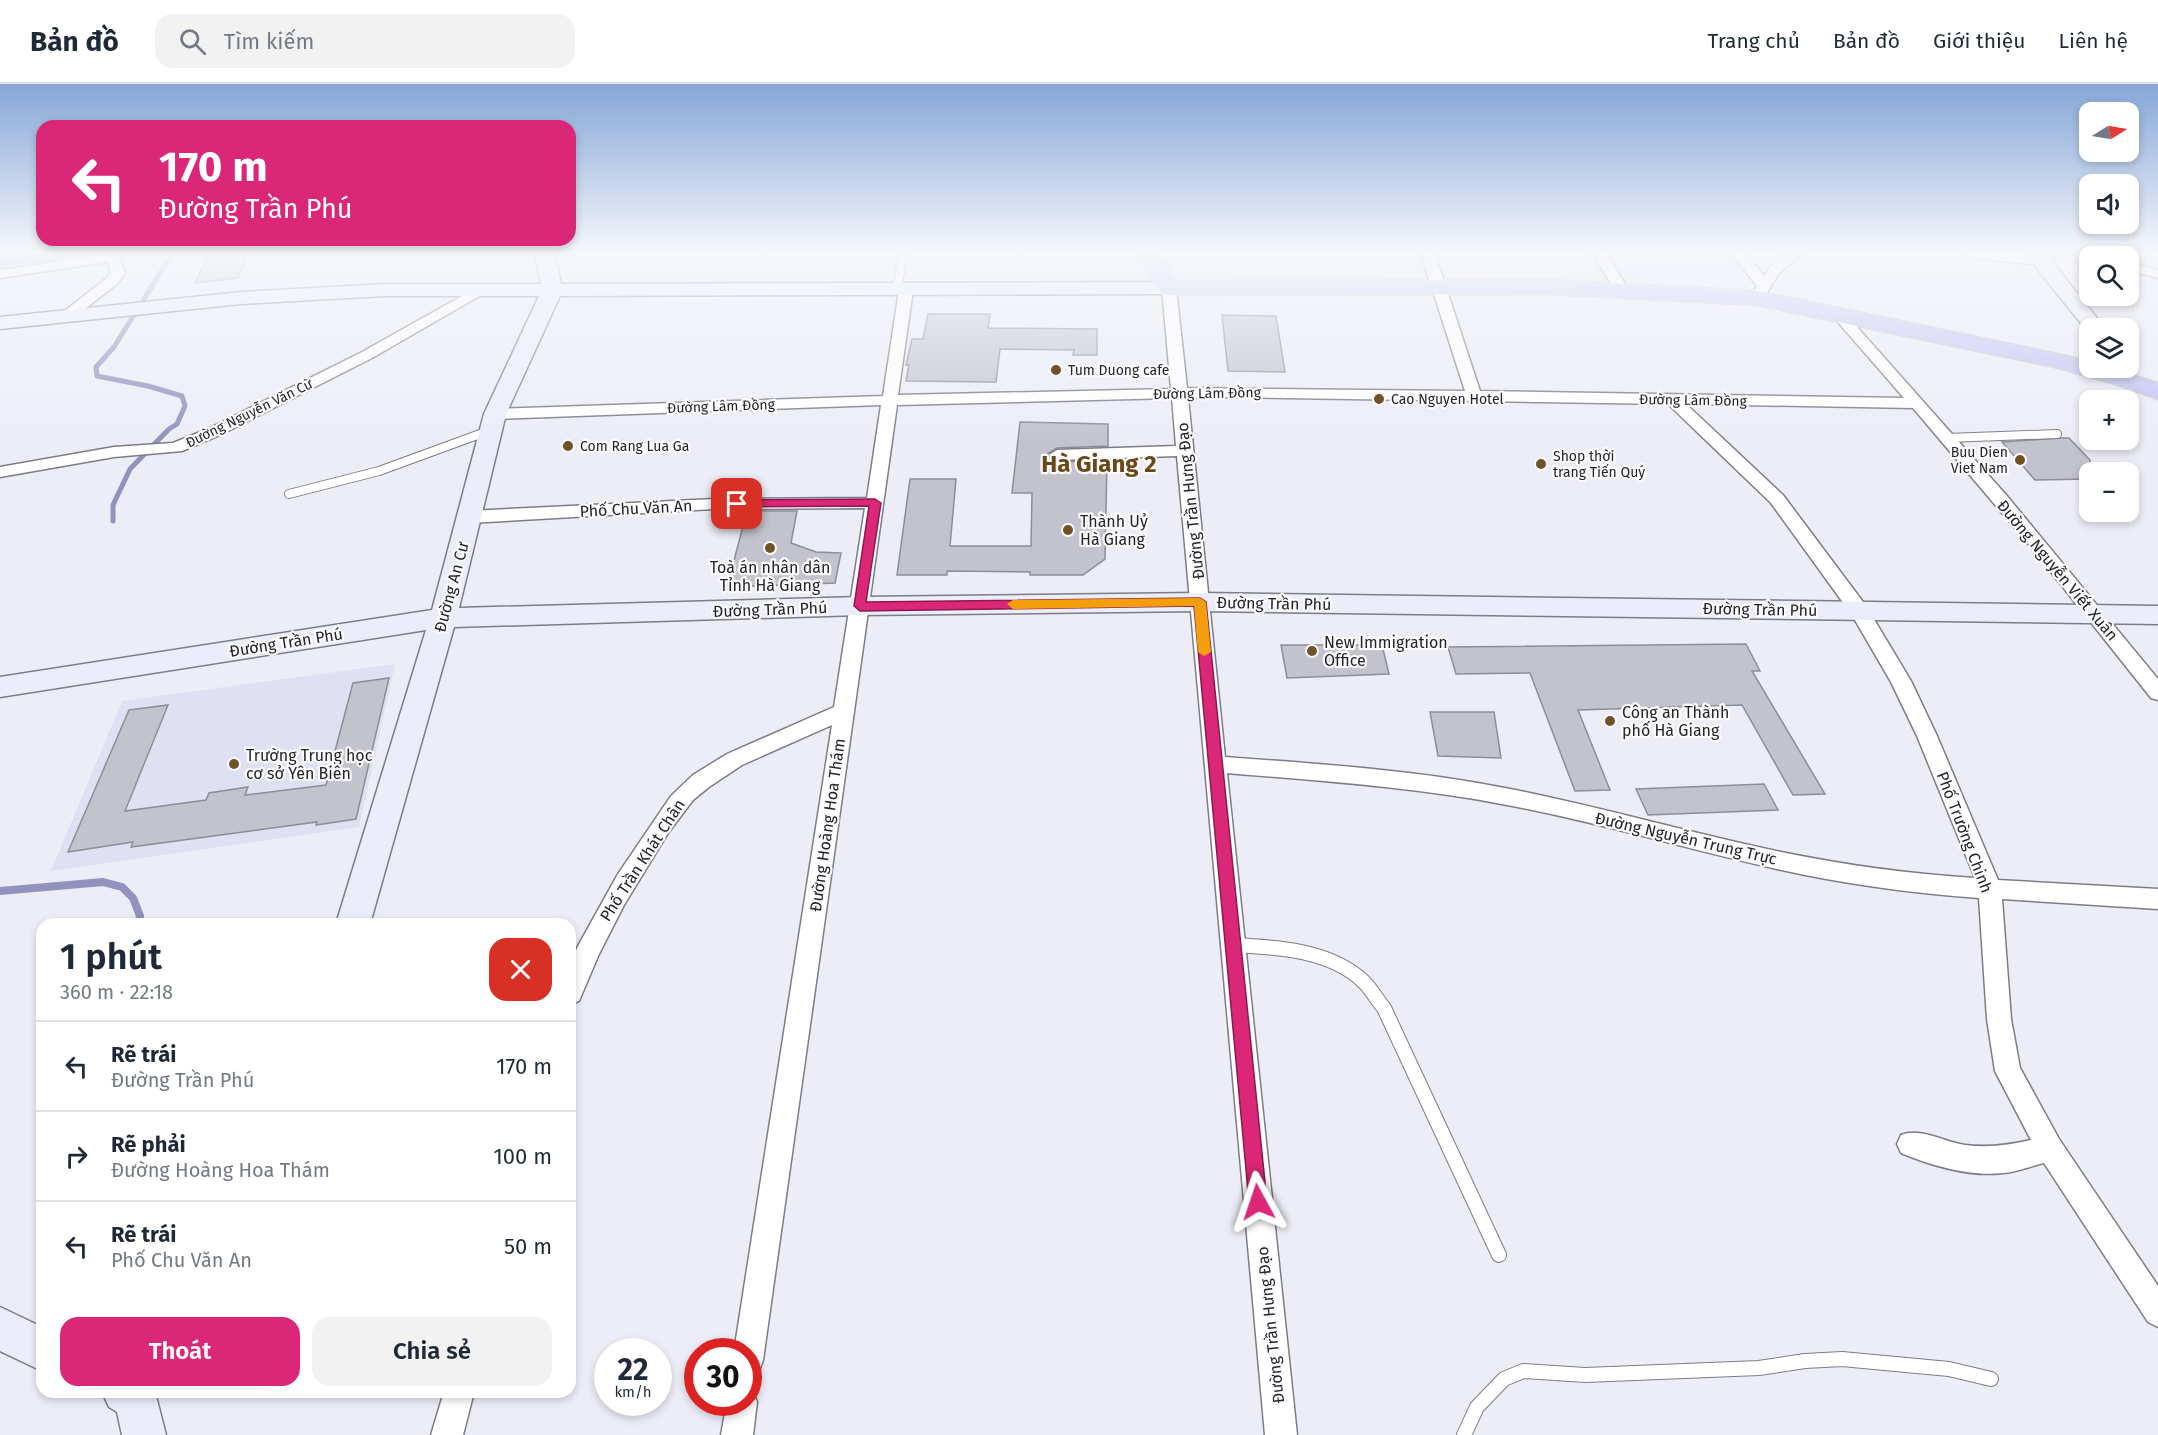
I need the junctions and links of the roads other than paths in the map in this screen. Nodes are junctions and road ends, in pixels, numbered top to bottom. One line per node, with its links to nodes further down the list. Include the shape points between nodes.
1 (57, 317): 9 (main road)
2 (433, 317): 23 (street, Đường Nguyễn Văn Cừ, via 367,355 176,448 114,452)
3 (540, 317): 18 (main road, Đường An Cư)
4 (899, 317): 16 (street, Đường Hoàng Hoa Thám)
5 (1172, 317): 13 (street, Đường Trần Hưng Đạo)
6 (1449, 317): 14 (street)
7 (1841, 317): 17 (street, Đường Nguyễn Viết Xuân)
8 (1856, 317): 10 (highway)
9 (0, 323)
10 (2079, 365)
11 (2132, 378): 12 (highway)
12 (2158, 392)
13 (1179, 393): 14 (street, Đường Lâm Đồng); 16 (street, Đường Lâm Đồng); 21 (street, Đường Trần Hưng Đạo)
14 (1474, 396): 15 (street, Đường Lâm Đồng)
15 (1672, 399): 17 (street, Đường Lâm Đồng); 29 (street, Phố Trường Chinh, via 1777,499)
16 (890, 400): 18 (street, Đường Lâm Đồng); 25 (street, Đường Hoàng Hoa Thám)
17 (1918, 404): 20 (street, Đường Nguyễn Viết Xuân)
18 (493, 422): 24 (lane, via 379,471); 26 (main road, Đường An Cư)
19 (2057, 434): 20 (lane)
20 (1947, 438): 30 (street, Đường Nguyễn Viết Xuân)
21 (1185, 452): 22 (street); 27 (street, Đường Trần Hưng Đạo)
22 (1057, 455)
23 (0, 472)
24 (289, 494)
25 (875, 503): 26 (street, Phố Chu Văn An, via 714,504); 28 (street, Đường Hoàng Hoa Thám)
26 (469, 517): 32 (main road, Đường An Cư)
27 (1200, 602): 28 (main road, Đường Trần Phú); 29 (main road, Đường Trần Phú); 36 (street, Đường Trần Hưng Đạo)
28 (860, 606): 32 (main road, Đường Trần Phú); 35 (street, Đường Hoàng Hoa Thám)
29 (1859, 611): 30 (main road, Đường Trần Phú); 37 (street, Phố Trường Chinh, via 1901,681)
30 (2097, 615): 31 (main road, Đường Trần Phú); 34 (street, Đường Nguyễn Viết Xuân)
31 (2158, 615)
32 (443, 618): 33 (main road, Đường Trần Phú); 39 (main road, Đường An Cư)
33 (0, 687)
34 (2158, 693)
35 (844, 711): 41 (street, Phố Trần Khát Chân, via 761,744 684,794 624,883 589,944); 47 (street, Đường Hoàng Hoa Thám)
36 (1215, 764): 37 (street, Đường Nguyễn Trung Trực, via 1452,788 1547,804 1755,856 1855,875); 40 (street, Đường Trần Hưng Đạo)
37 (1990, 888): 38 (street, Đường Nguyễn Trung Trực); 43 (street, Phố Trường Chinh, via 1999,1019 2008,1071)
38 (2158, 898)
39 (355, 918)
40 (1233, 945): 44 (lane, via 1262,945 1311,955 1345,968 1364,982 1384,1008); 54 (street, Đường Trần Hưng Đạo)
41 (576, 978)
42 (1910, 1144): 43 (street, via 1965,1158 2002,1161)
43 (2050, 1148): 45 (street, Phố Trường Chinh)
44 (1499, 1255)
45 (2158, 1312)
46 (0, 1328): 48 (main road)
47 (751, 1338)
48 (36, 1347)
49 (1991, 1379): 55 (lane, via 1949,1369 1842,1359 1805,1360 1760,1368 1585,1375 1523,1371 1504,1379 1477,1407)
50 (457, 1398): 52 (street)
51 (740, 1416): 53 (street)
52 (447, 1435)
53 (737, 1435)
54 (1281, 1435)
55 (1464, 1435)

